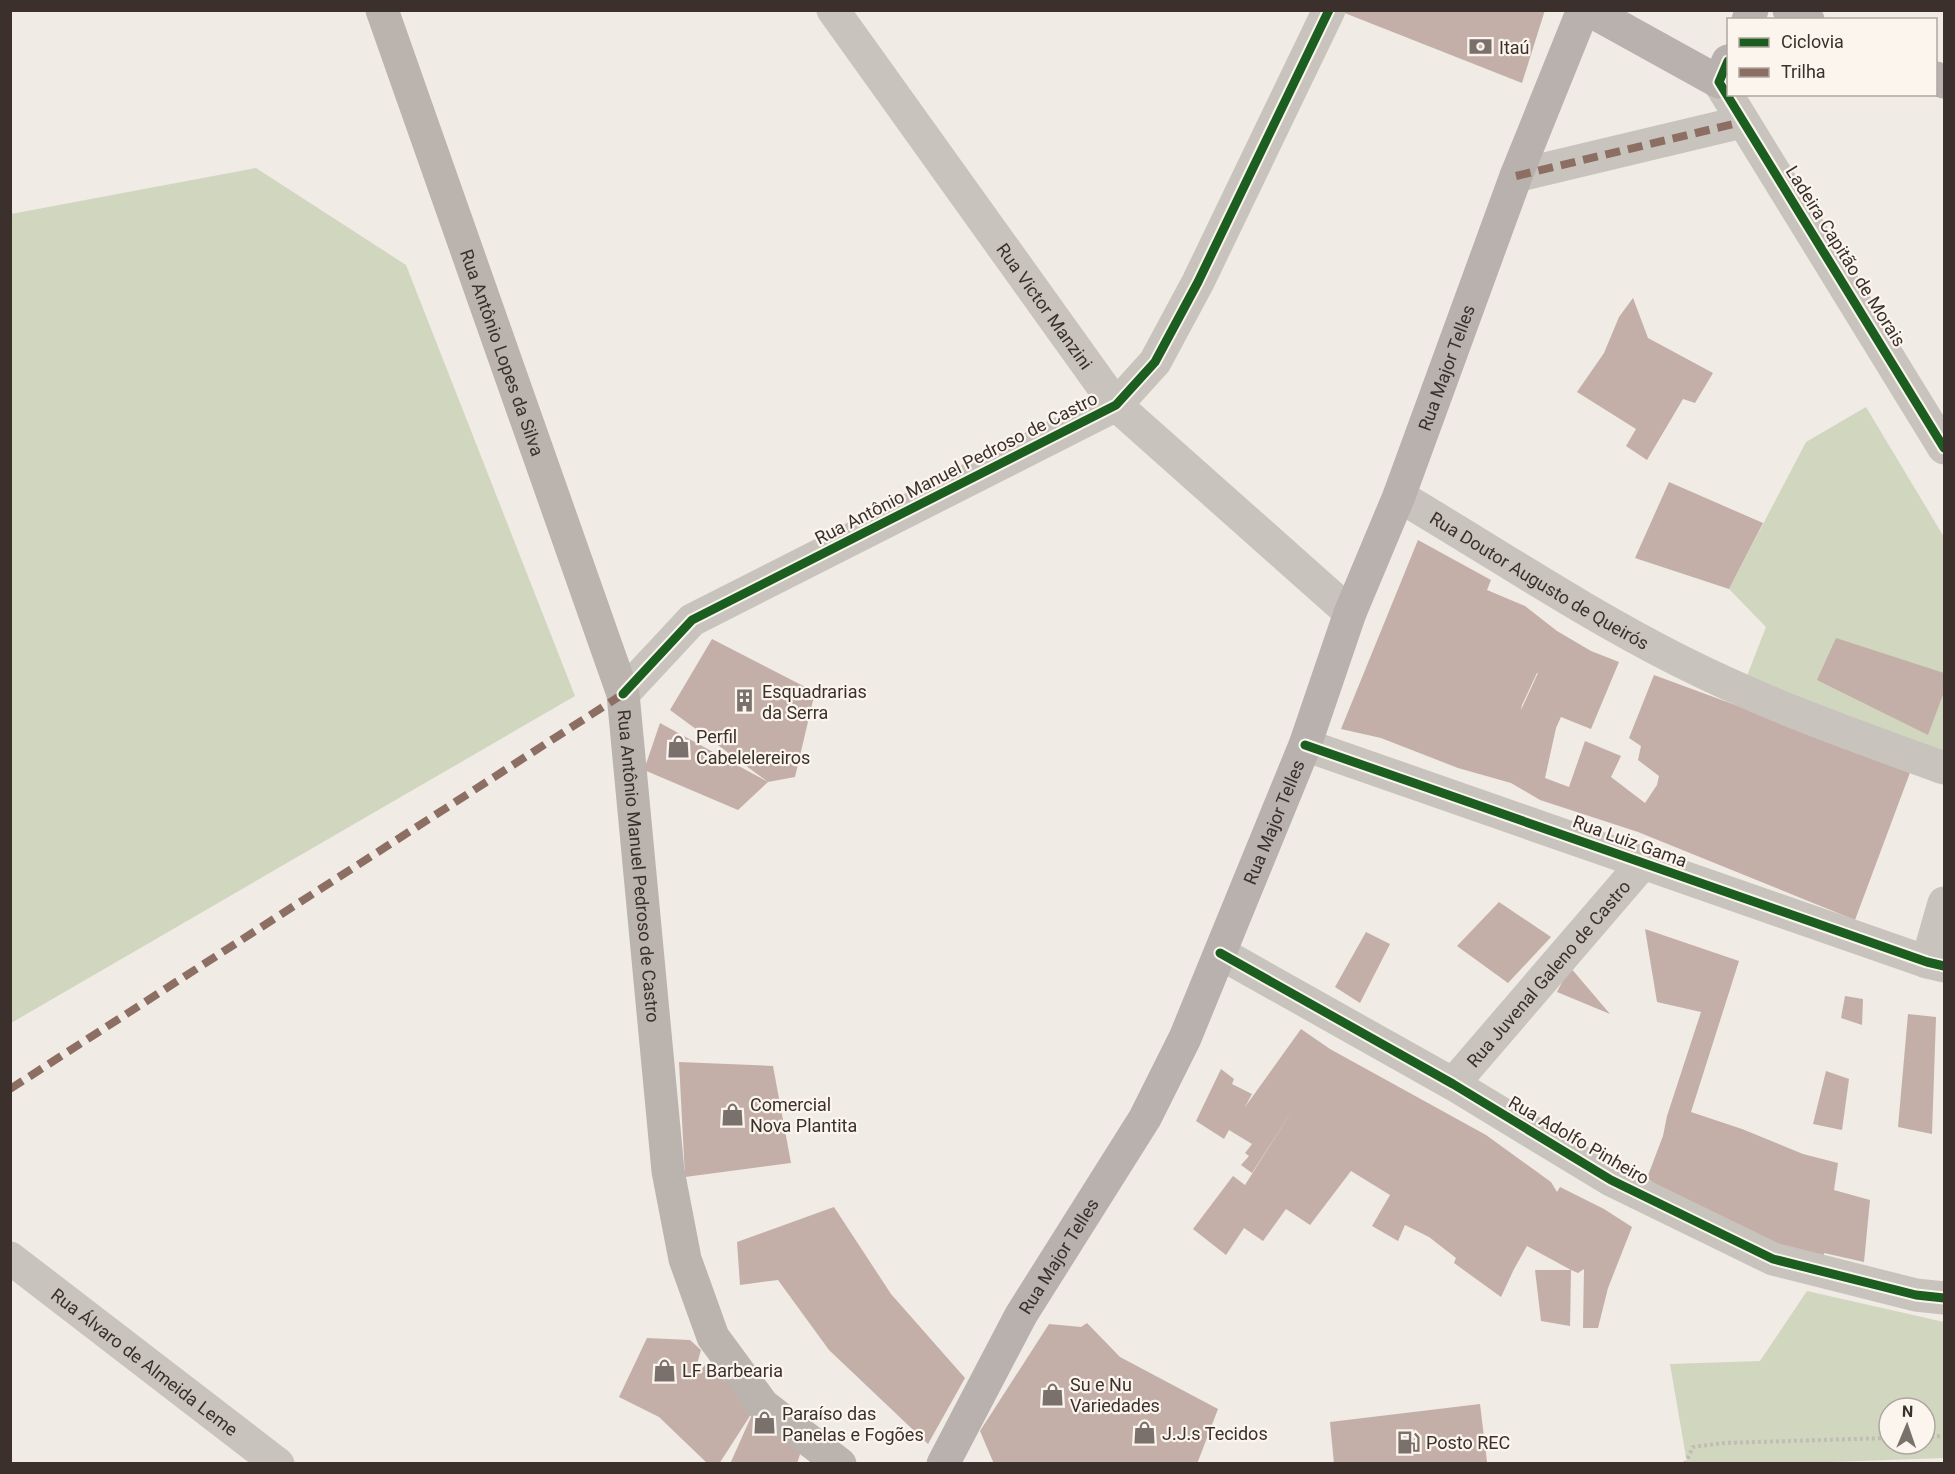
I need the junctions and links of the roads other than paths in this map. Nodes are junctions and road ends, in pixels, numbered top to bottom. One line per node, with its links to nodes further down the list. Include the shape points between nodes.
1 (382, 10): 16 (main road, Rua Antônio Lopes da Silva)
2 (833, 10): 12 (street, Rua Victor Manzini)
3 (1329, 10): 12 (street, Rua Antônio Manuel Pedroso de Castro, via 1198,282 1155,362)
4 (1583, 10): 11 (main road, Rua Major Telles)
5 (1589, 10): 8 (main road)
6 (1789, 10): 7 (main road)
7 (1804, 18)
8 (1724, 71)
9 (1733, 96): 10 (street, Ladeira Capitão de Morais)
10 (1742, 122): 11 (street); 13 (street, Ladeira Capitão de Morais)
11 (1516, 176): 14 (main road, Rua Major Telles)
12 (1116, 405): 15 (street, Rua Victor Manzini); 16 (street, Rua Antônio Manuel Pedroso de Castro, via 692,620)
13 (1944, 448)
14 (1399, 495): 15 (main road, Rua Major Telles); 18 (street, Rua Doutor Augusto de Queirós, via 1682,662 1822,724)
15 (1350, 613): 17 (main road, Rua Major Telles)
16 (623, 694): 27 (main road, Rua Antônio Manuel Pedroso de Castro, via 668,1171 685,1259 713,1337 763,1405)
17 (1305, 745): 19 (street, Rua Luiz Gama); 21 (main road, Rua Major Telles)
18 (1944, 768)
19 (1643, 863): 22 (street, Rua Luiz Gama); 23 (street, Rua Juvenal Galeno de Castro)
20 (1944, 903): 22 (street)
21 (1220, 954): 23 (street, Rua Adolfo Pinheiro); 28 (main road, Rua Major Telles, via 1185,1038 1145,1118 1021,1315)
22 (1936, 964)
23 (1453, 1084): 25 (street, Rua Adolfo Pinheiro, via 1611,1180 1773,1259 1916,1295)
24 (10, 1258): 26 (street, Rua Álvaro de Almeida Leme)
25 (1944, 1298)
26 (278, 1464)
27 (840, 1464)
28 (943, 1464)

